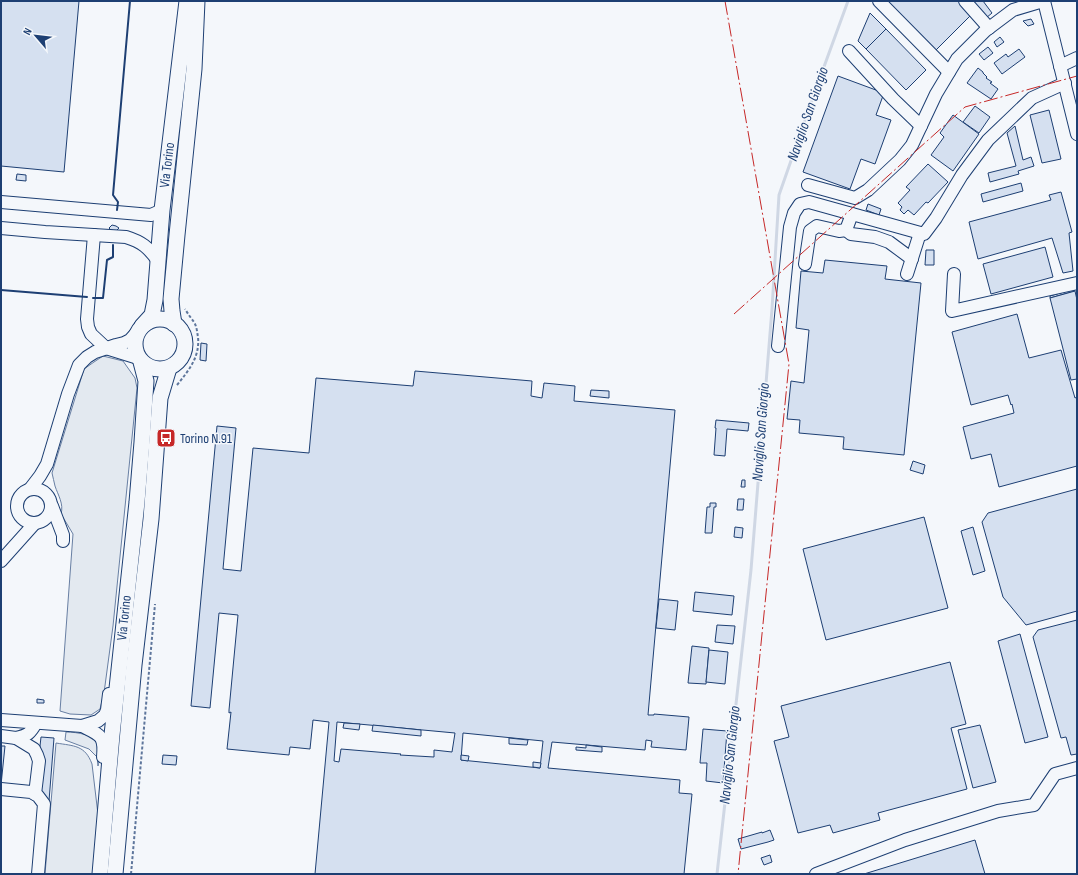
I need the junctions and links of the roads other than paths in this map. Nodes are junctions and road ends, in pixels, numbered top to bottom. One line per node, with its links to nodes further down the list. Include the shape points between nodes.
1 (187, 1): 16 (main road, Via Torino)
2 (197, 1): 28 (main road, Via Torino, via 194,69 171,299)
3 (879, 1): 10 (street)
4 (965, 1): 6 (street)
5 (1044, 1): 6 (street, via 1013,10); 9 (street)
6 (989, 28): 10 (street, via 957,59)
7 (849, 51): 12 (street)
8 (1077, 58): 9 (street)
9 (1060, 66): 11 (street)
10 (949, 72): 12 (street)
11 (1065, 83): 13 (street); 20 (street, via 1032,98 988,140 962,175 936,218 924,234)
12 (921, 126): 14 (street, via 912,145 900,160 868,190 855,198)
13 (1077, 134)
14 (808, 185)
15 (1, 202): 16 (street, via 151,215)
16 (162, 210): 23 (main road, Via Torino)
17 (852, 214): 19 (street); 20 (street); 30 (street, via 809,202 800,204 794,214 790,227)
18 (1, 228): 21 (street)
19 (846, 230): 22 (street, via 851,234 875,237 889,242); 24 (street, via 817,226 810,231)
20 (920, 233): 22 (street)
21 (94, 235): 23 (street, via 136,240 149,248); 31 (street, via 88,327 91,334)
22 (912, 259): 25 (street)
23 (158, 261): 29 (main road, Via Torino, via 152,315)
24 (805, 264)
25 (907, 274)
26 (954, 274): 27 (street, via 952,311)
27 (1077, 283)
28 (174, 324): 29 (main road, via 158,320); 33 (main road, via 183,336 184,349 182,356)
29 (141, 328): 31 (street, via 130,340); 32 (main road, via 135,342 135,351)
30 (778, 346)
31 (106, 348): 32 (street); 34 (street, via 87,357 79,365)
32 (140, 360): 33 (main road, via 155,369); 42 (main road, Via Torino, via 146,381 142,442)
33 (169, 368): 54 (main road, Via Torino, via 160,398 151,519 134,665)
34 (47, 464): 35 (street); 36 (street)
35 (30, 489): 36 (street, via 40,489); 38 (street, via 19,498)
36 (48, 494): 37 (street)
37 (52, 506): 39 (street, via 47,518); 39 (street, via 62,536 52,526)
38 (19, 513): 39 (street, via 31,523); 40 (street, via 20,525)
39 (37, 522): 40 (street)
40 (14, 546): 41 (street)
41 (1, 561)
42 (120, 656): 45 (street, via 113,671 105,715 98,721); 51 (main road, Via Torino)
43 (1, 720): 44 (street)
44 (36, 723): 45 (street); 47 (street, via 31,732)
45 (82, 726): 51 (street, via 100,736 104,743 102,771)
46 (1, 736): 47 (street)
47 (16, 738): 50 (street, via 34,749 39,761)
48 (1077, 768): 55 (street, via 1054,774 1034,805 998,811 905,840)
49 (1, 789): 50 (street)
50 (35, 794): 52 (street, via 44,804)
51 (106, 812): 53 (main road, Via Torino)
52 (38, 874)
53 (100, 874)
54 (115, 874)
55 (816, 874)

